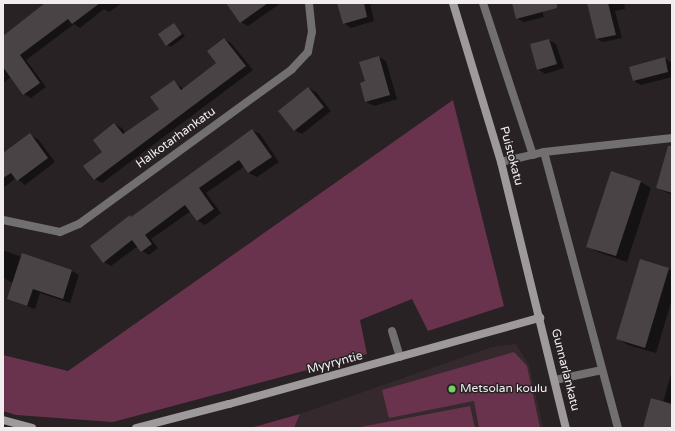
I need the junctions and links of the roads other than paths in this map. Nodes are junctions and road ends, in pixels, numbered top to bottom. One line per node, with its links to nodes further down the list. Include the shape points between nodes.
1 (309, 3): 8 (street, Halkotarhankatu, via 312,32 308,52 292,69 79,224 60,232)
2 (453, 3): 7 (street, Puistokatu)
3 (483, 3): 6 (street)
4 (672, 138): 5 (street)
5 (544, 152): 6 (street); 12 (street)
6 (533, 155): 7 (street)
7 (501, 162): 9 (street, Puistokatu)
8 (3, 220)
9 (540, 318): 11 (street, Myyryntie); 13 (street, Gunnarlankatu)
10 (392, 331): 11 (street)
11 (400, 357): 16 (street, Myyryntie)
12 (602, 370): 13 (street); 18 (street)
13 (555, 380): 17 (street, Gunnarlankatu)
14 (3, 420): 15 (street)
15 (32, 428)
16 (136, 428)
17 (566, 428)
18 (618, 428)

